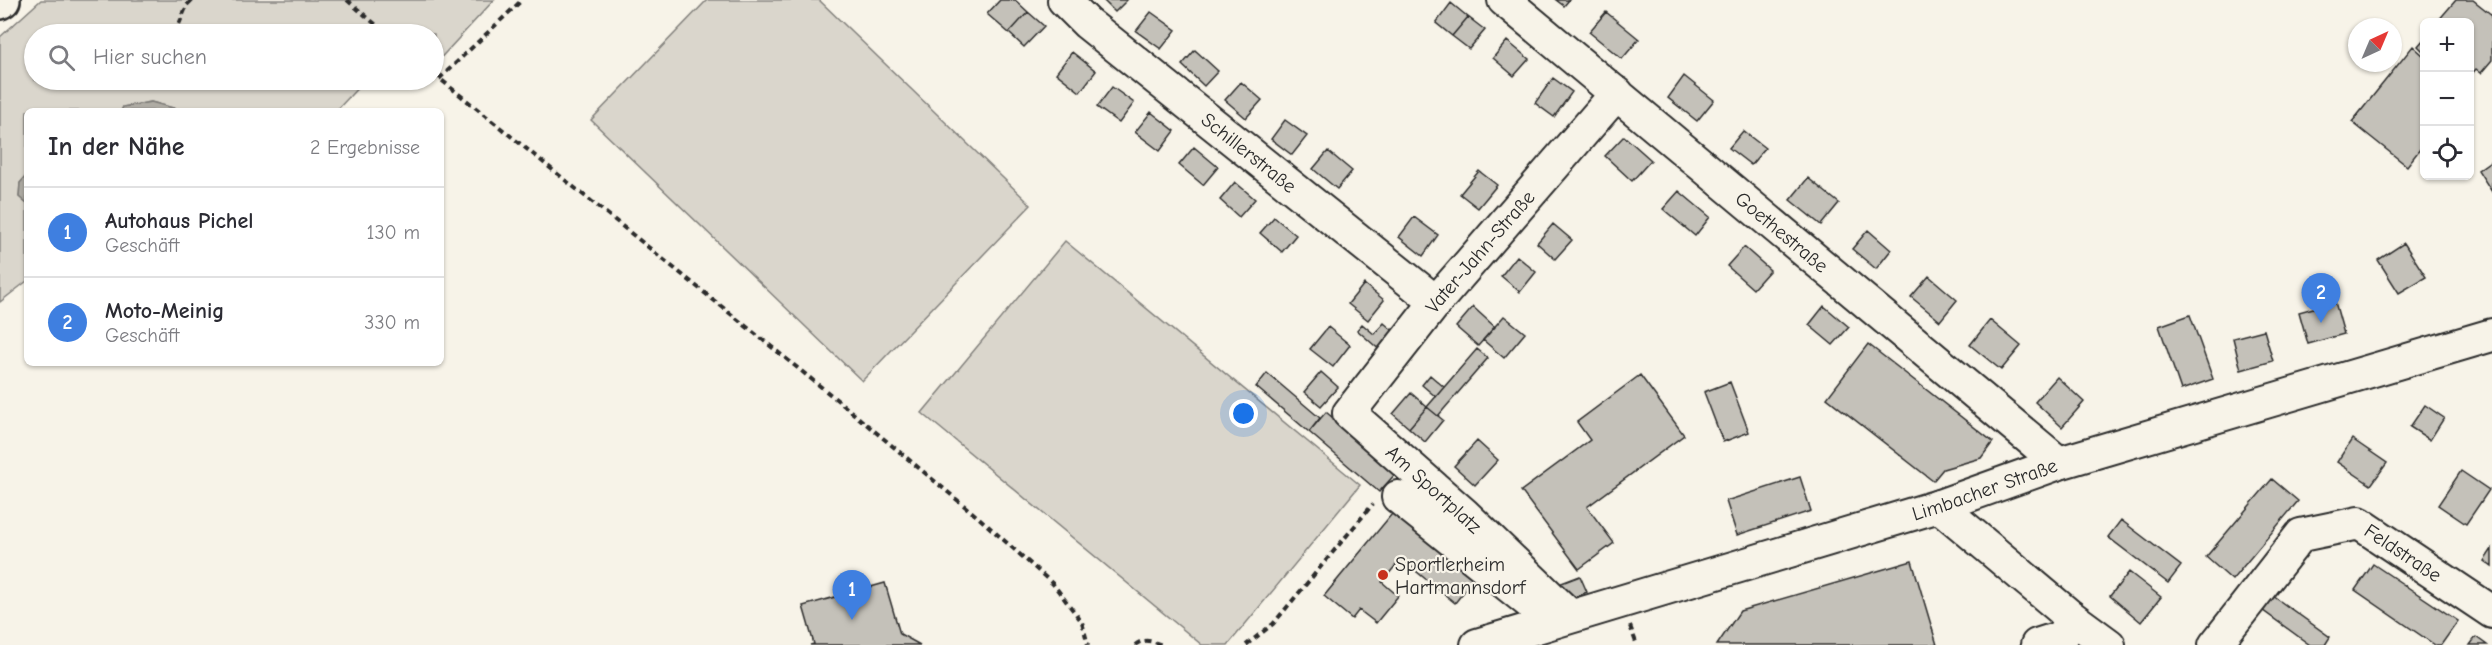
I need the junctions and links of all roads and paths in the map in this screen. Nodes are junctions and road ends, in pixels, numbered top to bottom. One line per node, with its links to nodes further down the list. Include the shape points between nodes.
1 (192, 0): 6 (path)
2 (347, 0): 7 (path)
3 (522, 0): 8 (path)
4 (1064, 0): 11 (street, Schillerstraße, via 1087,23)
5 (1504, 0): 10 (street, Goethestraße)
6 (179, 24)
7 (375, 24)
8 (444, 74)
9 (444, 83): 20 (path, via 979,518 1053,584 1082,622)
10 (1617, 93): 11 (street, Vater-Jahn-Straße); 14 (street, Goethestraße)
11 (1436, 302): 13 (street, Vater-Jahn-Straße)
12 (2492, 335): 14 (street, Limbacher Straße)
13 (1349, 413): 19 (street, Am Sportplatz, via 1464,514)
14 (2059, 463): 16 (street, Limbacher Straße)
15 (1398, 498): 19 (street); 23 (path, via 1379,497 1273,624)
16 (1939, 506): 18 (street); 19 (street, Limbacher Straße)
17 (2492, 612): 27 (street, Feldstraße, via 2359,523 2301,535)
18 (2071, 617): 25 (street, via 2062,637); 26 (street)
19 (1562, 619): 24 (street, Limbacher Straße)
20 (1088, 645)
21 (1135, 645): 22 (path, via 1141,640)
22 (1162, 645)
23 (1246, 645)
24 (1477, 645)
25 (2037, 645)
26 (2109, 645)
27 (2215, 645)

